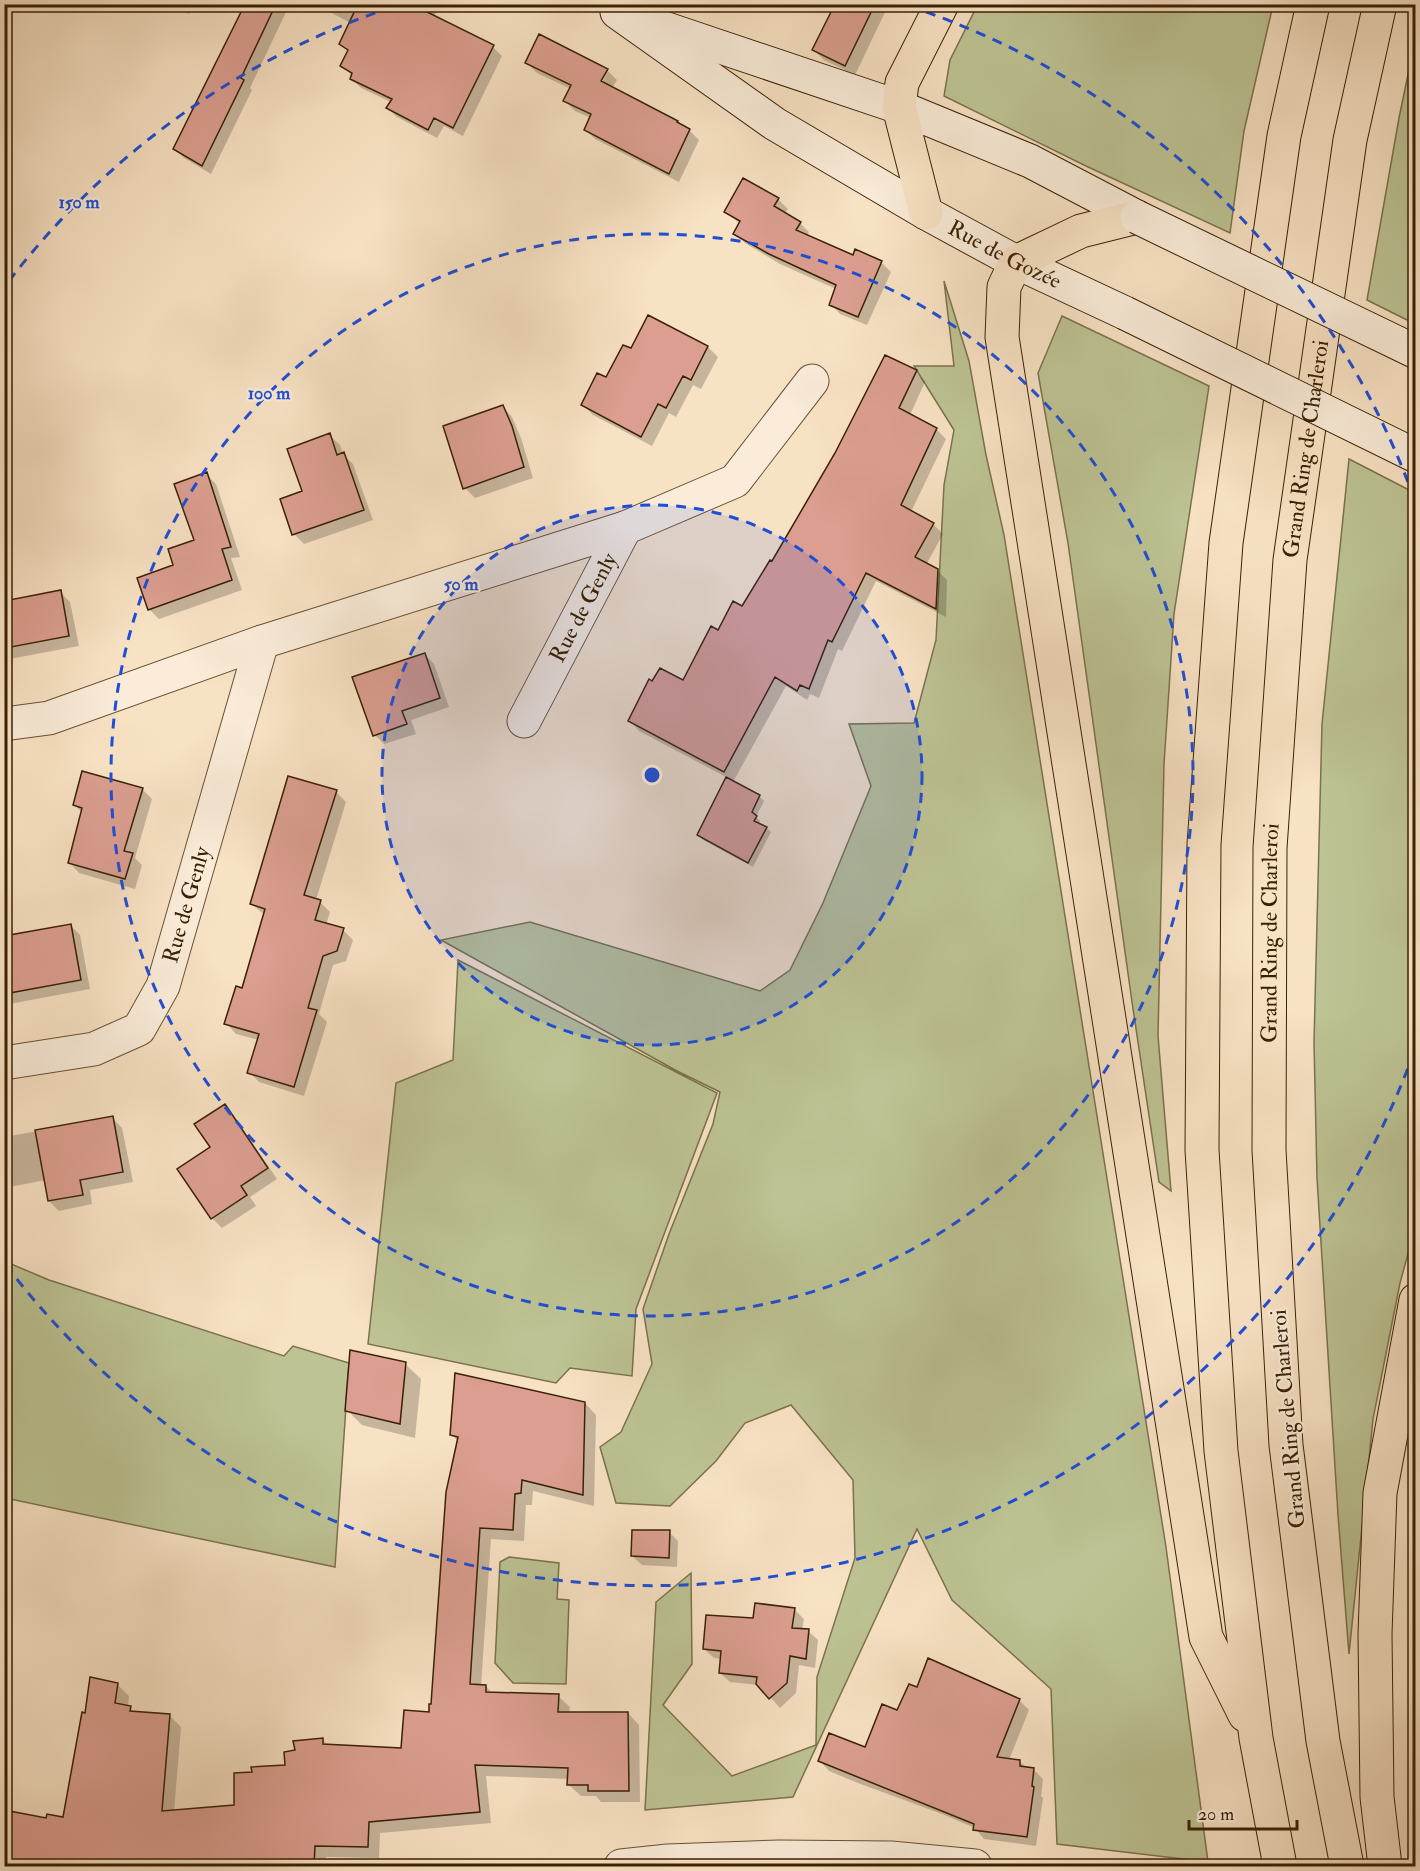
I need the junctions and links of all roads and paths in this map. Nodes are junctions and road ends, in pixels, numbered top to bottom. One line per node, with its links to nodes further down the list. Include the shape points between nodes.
1 (942, 4): 5 (highway, via 902,82)
2 (1313, 4): 18 (highway, via 1284,136 1226,543 1204,844 1202,1161 1221,1450)
3 (1380, 4): 22 (highway, Grand Ring de Charleroi, via 1350,140 1290,560 1270,848 1269,1150 1286,1445 1323,1741)
4 (609, 8): 5 (street, Rue de Gozée); 6 (street, Rue de Gozée, via 775,124)
5 (899, 107): 6 (highway); 7 (street, Rue de Gozée, via 1030,161)
6 (926, 213): 8 (street, Rue de Gozée)
7 (1137, 217): 8 (highway, via 1081,231); 9 (street, Rue de Gozée, bridge)
8 (1016, 262): 11 (street, Rue de Gozée, bridge); 18 (highway, via 1004,287 1002,337 1204,1625 1206,1637)
9 (1416, 352)
10 (812, 381): 12 (street, Rue de Genly, via 735,480)
11 (1416, 456)
12 (626, 528): 13 (street, Rue de Genly); 14 (street, Rue de Genly)
13 (262, 642): 15 (street, Rue de Genly, via 49,718); 16 (street, Rue de Genly, via 163,986 138,1029 94,1049)
14 (524, 721)
15 (4, 724)
16 (4, 1064)
17 (1416, 1300): 23 (highway, via 1380,1493 1375,1634 1377,1797)
18 (1256, 1738): 21 (highway)
19 (621, 1866): 20 (street, via 779,1857 891,1858)
20 (975, 1866)
21 (1280, 1866)
22 (1347, 1866)
23 (1385, 1866)

